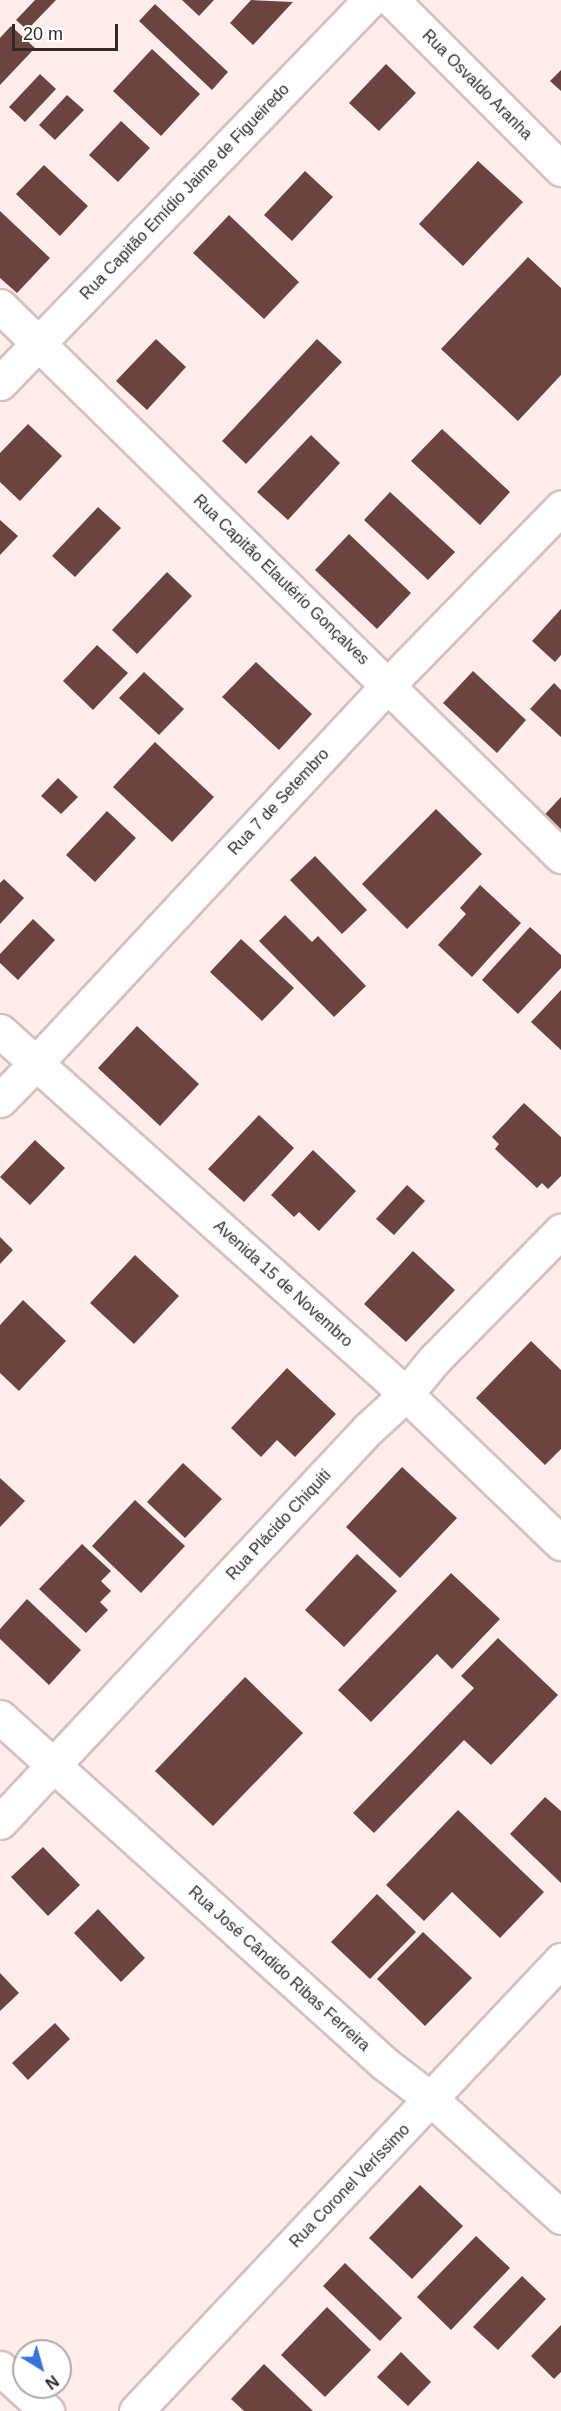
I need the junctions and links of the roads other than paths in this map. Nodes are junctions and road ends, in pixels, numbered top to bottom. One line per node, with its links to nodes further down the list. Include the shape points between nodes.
1 (370, 0): 5 (street, Rua Capitão Emídio Jaime de Figueiredo)
2 (392, 0): 3 (street, Rua Osvaldo Aranha)
3 (561, 170)
4 (0, 306): 5 (street, Rua Capitão Elautério Gonçalves)
5 (39, 342): 6 (street, Rua Capitão Emídio Jaime de Figueiredo); 8 (street, Rua Capitão Elautério Gonçalves)
6 (0, 383)
7 (561, 508): 8 (street, Rua 7 de Setembro)
8 (388, 685): 9 (street, Rua Capitão Elautério Gonçalves); 11 (street, Rua 7 de Setembro)
9 (561, 856)
10 (0, 1031): 11 (street, Avenida 15 de Novembro)
11 (36, 1063): 12 (street, Rua 7 de Setembro); 14 (street, Avenida 15 de Novembro)
12 (0, 1100)
13 (561, 1231): 14 (street, Rua Plácido Chiquiti, via 435,1359)
14 (406, 1394): 15 (street, Avenida 15 de Novembro); 17 (street, Rua Plácido Chiquiti, via 368,1429)
15 (561, 1543)
16 (0, 1717): 17 (street, Rua José Cândido Ribas Ferreira)
17 (54, 1767): 18 (street, Rua Plácido Chiquiti); 20 (street, Rua José Cândido Ribas Ferreira, via 385,2064)
18 (0, 1822)
19 (561, 1960): 20 (street, Rua Coronel Veríssimo)
20 (432, 2100): 21 (street, Rua José Cândido Ribas Ferreira); 24 (street, Rua Coronel Veríssimo)
21 (561, 2217)
22 (0, 2368): 23 (street)
23 (47, 2411)
24 (136, 2411)

